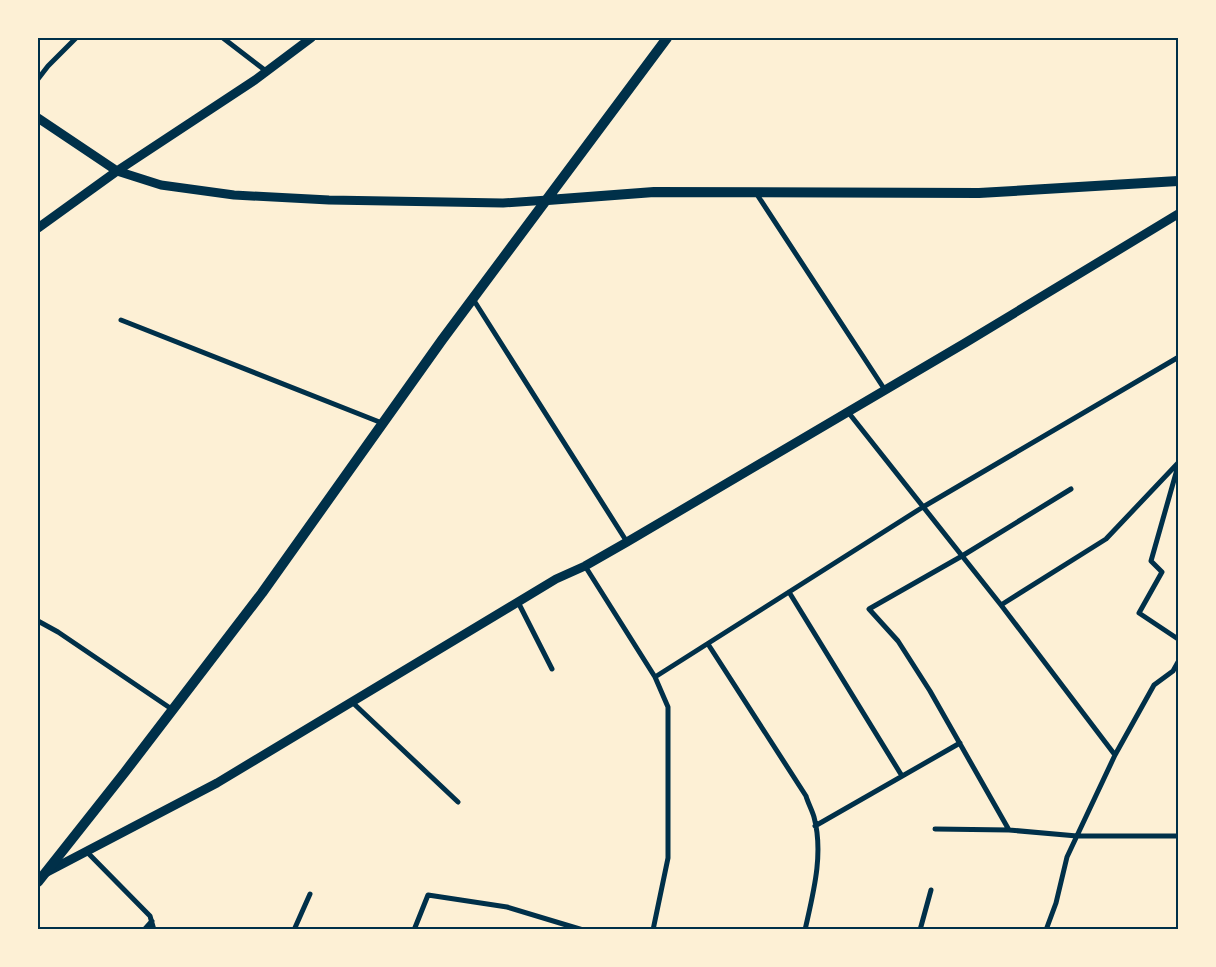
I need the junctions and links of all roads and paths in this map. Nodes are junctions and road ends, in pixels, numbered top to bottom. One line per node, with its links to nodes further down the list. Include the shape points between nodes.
1 (76, 38): 6 (street)
2 (223, 38): 5 (street)
3 (311, 38): 5 (street)
4 (667, 38): 11 (main road)
5 (266, 71): 8 (street)
6 (38, 79)
7 (38, 118): 8 (street)
8 (117, 171): 11 (street, via 161,185 234,195 503,203); 13 (street)
9 (1178, 181): 10 (main road, via 979,193)
10 (756, 192): 11 (main road, via 654,192); 17 (street)
11 (548, 200): 14 (main road)
12 (1178, 214): 17 (street)
13 (38, 228)
14 (473, 299): 19 (main road); 23 (street)
15 (121, 320): 19 (street)
16 (1178, 360): 22 (street)
17 (885, 390): 18 (street)
18 (848, 412): 22 (street); 23 (street)
19 (382, 423): 36 (main road, via 262,593)
20 (1178, 465): 28 (street, via 1106,539); 30 (street, via 1151,561 1162,572 1139,613)
21 (1071, 489): 24 (street)
22 (923, 507): 24 (street); 26 (street)
23 (627, 542): 25 (street)
24 (962, 556): 28 (street); 37 (street, via 869,609 898,641)
25 (585, 566): 27 (street); 34 (street)
26 (789, 592): 31 (street); 39 (street)
27 (518, 602): 33 (street); 35 (street)
28 (1001, 605): 38 (street)
29 (38, 621): 36 (street)
30 (1178, 639)
31 (708, 644): 34 (street); 41 (street, via 806,796)
32 (1178, 662): 38 (street, via 1174,671 1154,684)
33 (552, 669)
34 (655, 677): 57 (street, via 668,707 668,858)
35 (352, 702): 40 (street); 46 (street, via 217,783)
36 (173, 710): 47 (main road)
37 (960, 743): 39 (street); 43 (street)
38 (1115, 756): 44 (street)
39 (902, 776): 41 (street)
40 (458, 802)
41 (816, 826): 58 (street, via 818,850 814,889)
42 (935, 829): 43 (street)
43 (1009, 830): 44 (street)
44 (1077, 836): 45 (street); 60 (street, via 1067,857)
45 (1178, 836)
46 (86, 851): 47 (street); 51 (street, via 131,895)
47 (45, 873): 48 (main road)
48 (38, 882)
49 (931, 890): 59 (street)
50 (310, 894): 54 (street)
51 (152, 921): 52 (street); 53 (street)
52 (144, 930)
53 (154, 930)
54 (294, 930)
55 (414, 930): 56 (street, via 428,895 507,907)
56 (583, 930)
57 (653, 930)
58 (805, 930)
59 (920, 930)
60 (1046, 930)

